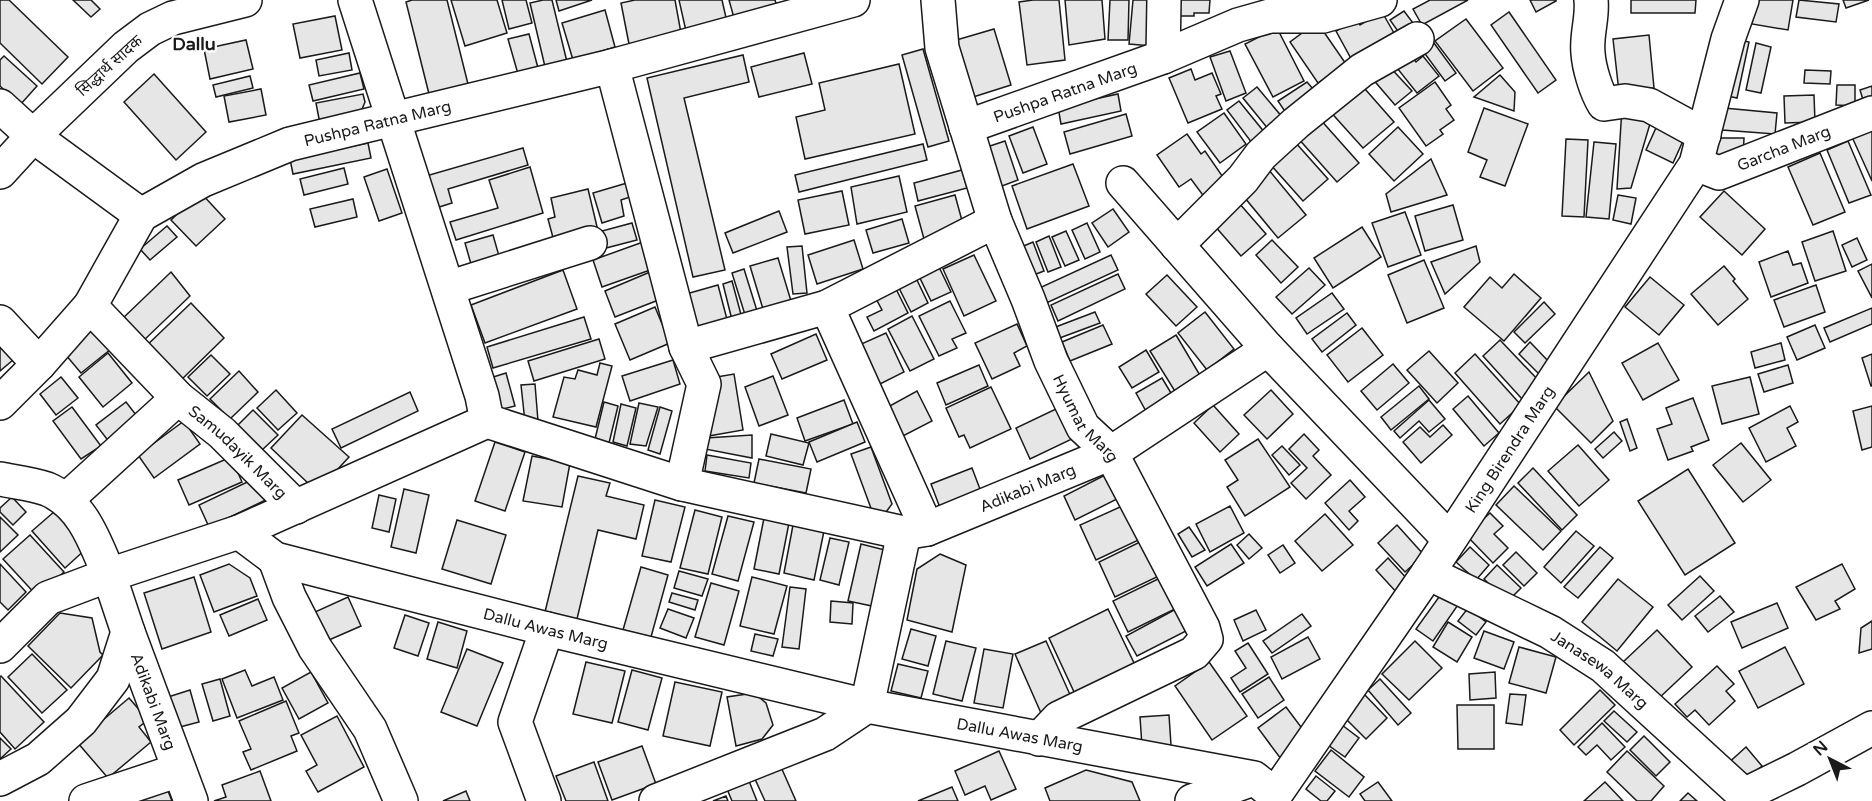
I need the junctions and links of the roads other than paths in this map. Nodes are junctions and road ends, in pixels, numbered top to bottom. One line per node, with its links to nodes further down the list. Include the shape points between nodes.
1 (245, 0): 16 (street, सिद्धार्थ सादक, via 173,18 150,29)
2 (355, 0): 14 (street)
3 (853, 0): 11 (street, Pushpa Ratna Marg)
4 (938, 0): 15 (street, Hyumat Marg, via 942,48)
5 (1164, 0): 10 (street)
6 (1380, 0): 10 (street, Pushpa Ratna Marg, via 1323,16 1270,16 1238,25)
7 (1591, 0): 17 (street, Garcha Marg, via 1587,53 1604,104 1649,105)
8 (1742, 0): 17 (street, King Birendra Marg)
9 (1417, 39): 23 (street, via 1362,70 1296,123)
10 (1163, 57): 15 (street, Pushpa Ratna Marg)
11 (612, 66): 14 (street, Pushpa Ratna Marg); 28 (street)
12 (0, 106): 16 (street)
13 (1872, 113): 17 (street, Garcha Marg, via 1719,173)
14 (394, 119): 20 (street, Pushpa Ratna Marg, via 290,144 202,180); 24 (street)
15 (966, 127): 21 (street, Hyumat Marg)
16 (33, 136): 18 (street, सिद्धार्थ सादक); 20 (street)
17 (1700, 150): 41 (street, King Birendra Marg)
18 (0, 172)
19 (1123, 183): 23 (street)
20 (141, 215): 25 (street)
21 (995, 221): 26 (street); 34 (street, Hyumat Marg, via 1051,361 1083,427)
22 (590, 243): 24 (street)
23 (1177, 245): 29 (street)
24 (448, 288): 33 (street)
25 (90, 306): 30 (street); 31 (street, Samudayik Marg)
26 (827, 307): 28 (street); 39 (street)
27 (0, 322): 30 (street)
28 (686, 347): 36 (street, via 704,384)
29 (1268, 348): 34 (street, Adikabi Marg); 41 (street)
30 (39, 364): 32 (street)
31 (178, 398): 37 (street, Samudayik Marg); 38 (street, Samudayik Marg, via 222,433)
32 (0, 403)
33 (487, 421): 36 (street); 38 (street)
34 (1111, 453): 39 (street, Adikabi Marg); 50 (street, Hyumat Marg, via 1206,639 1194,653 1059,718)
35 (0, 479): 37 (street, via 46,489)
36 (682, 484): 39 (street)
37 (66, 500): 44 (street, via 90,531)
38 (296, 507): 40 (street)
39 (915, 531): 48 (street)
40 (239, 532): 42 (street, Dallu Awas Marg); 44 (street)
41 (1449, 539): 43 (street, King Birendra Marg)
42 (275, 559): 45 (street, Dallu Awas Marg); 57 (street, via 315,648 370,729)
43 (1428, 573): 53 (street, King Birendra Marg); 54 (street, Janasewa Marg, via 1550,632 1603,666)
44 (109, 575): 46 (street); 47 (street, via 48,598)
45 (547, 629): 48 (street, Dallu Awas Marg); 58 (street, via 515,722)
46 (128, 632): 51 (street, Adikabi Marg); 52 (street, via 112,679 81,721 38,759)
47 (0, 646)
48 (867, 706): 50 (street, Dallu Awas Marg); 59 (street, via 825,734)
49 (1872, 728): 54 (street)
50 (1039, 739): 53 (street, Dallu Awas Marg)
51 (179, 770): 55 (street, Adikabi Marg); 56 (street, Adikabi Marg)
52 (0, 779)
53 (1269, 791): 60 (street)
54 (1744, 798)
55 (86, 801)
56 (191, 801)
57 (401, 801)
58 (544, 801)
59 (656, 801)
60 (1192, 801)

